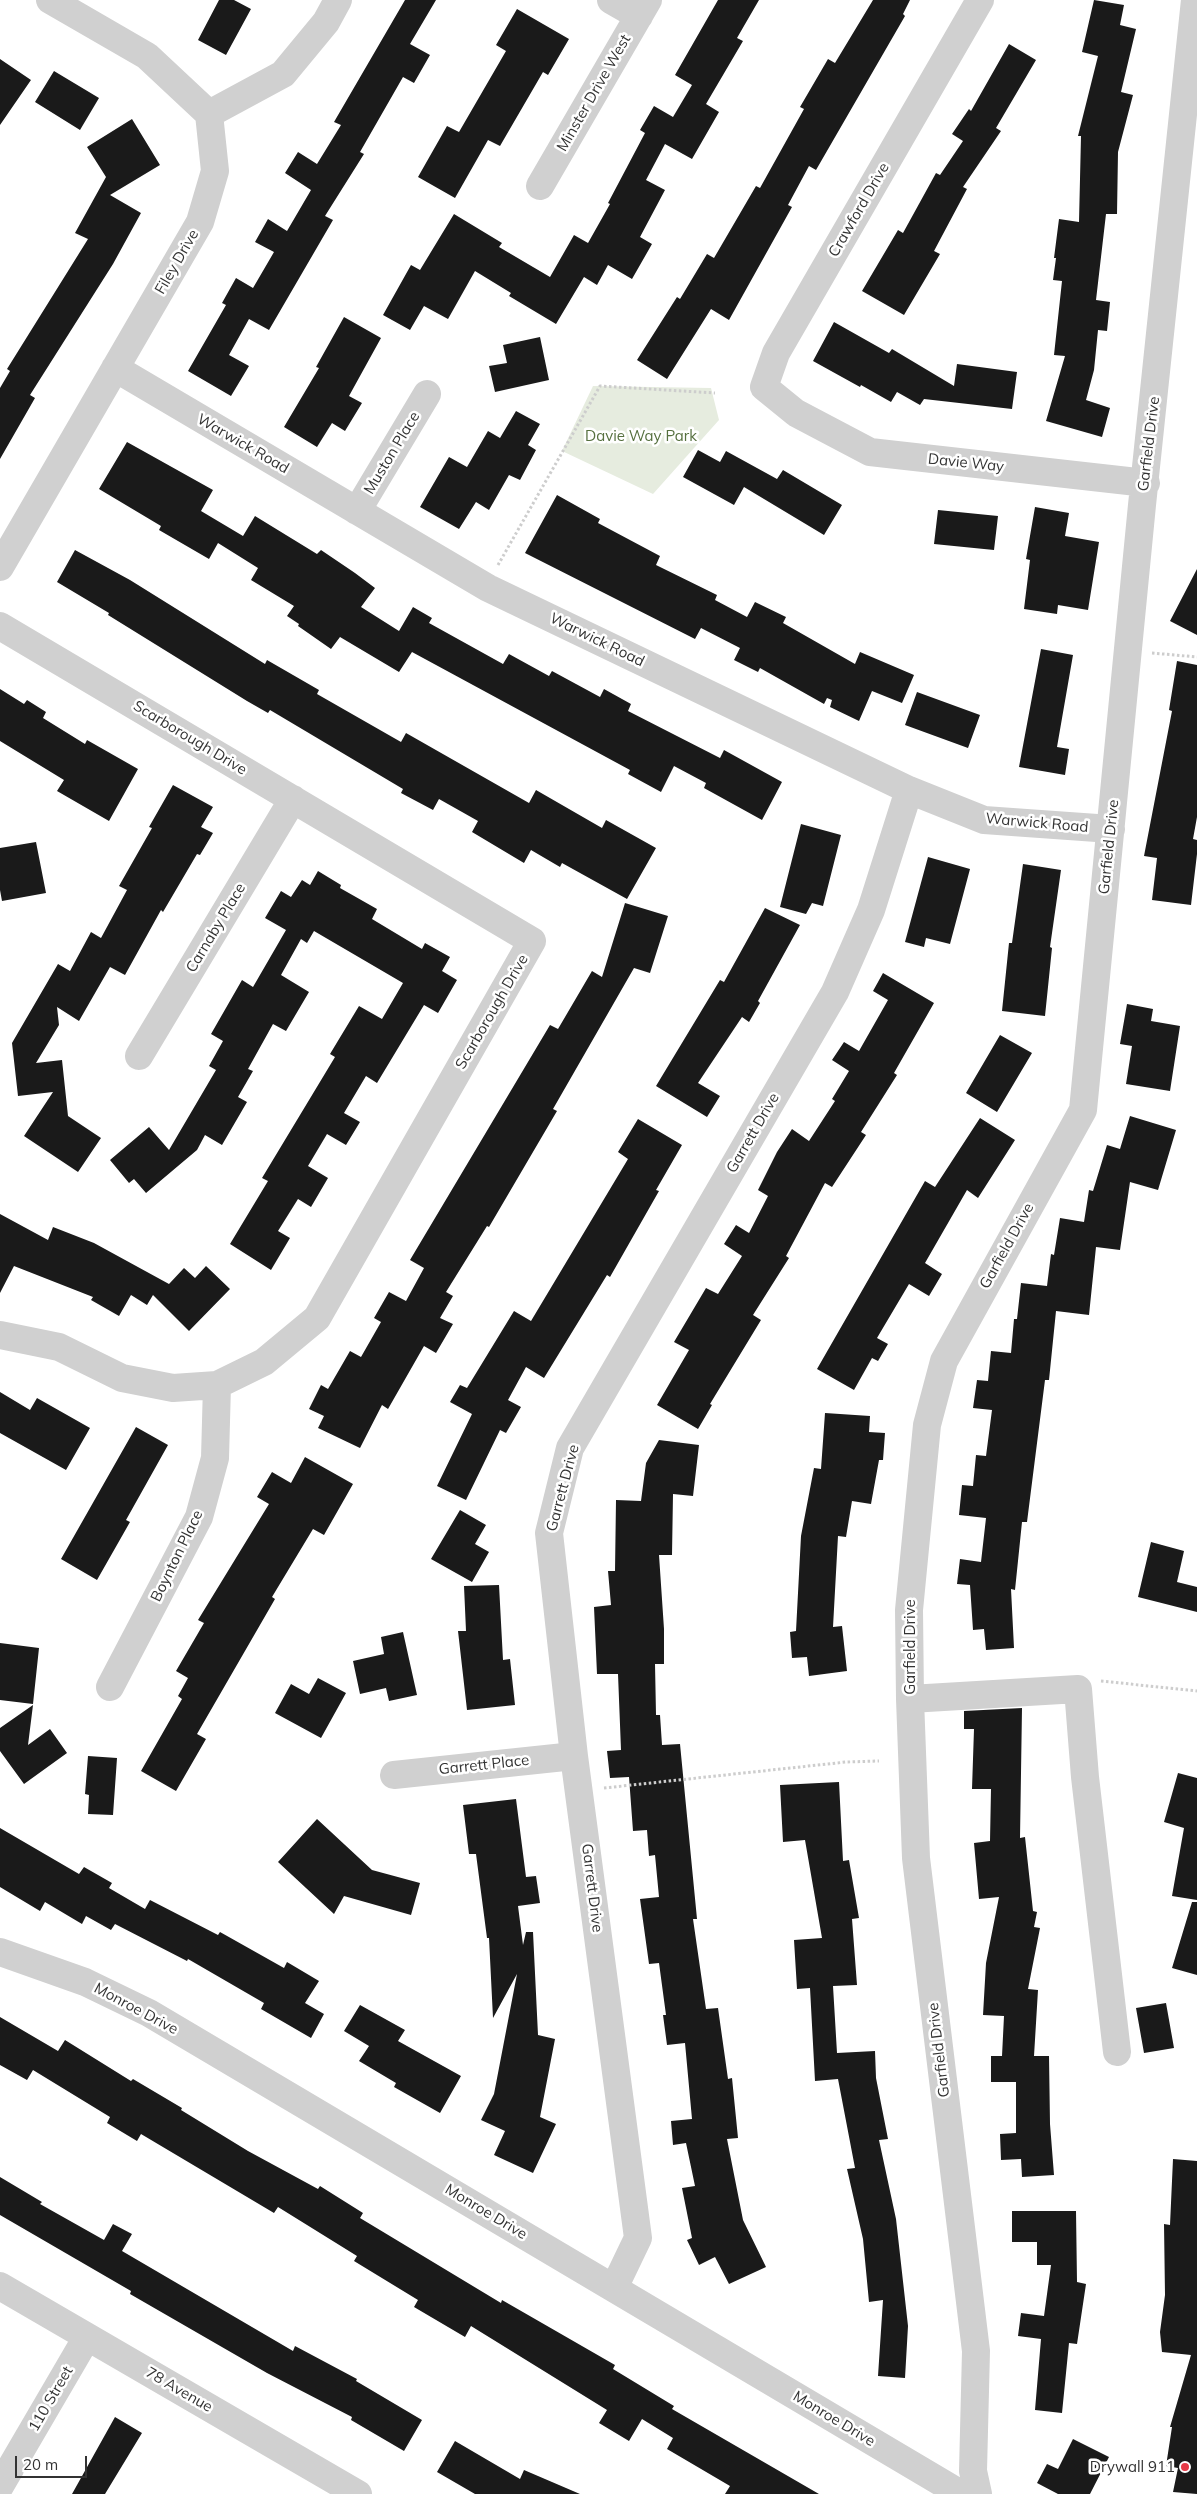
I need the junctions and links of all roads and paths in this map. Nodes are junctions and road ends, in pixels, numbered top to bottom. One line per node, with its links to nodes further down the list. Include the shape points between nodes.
1 (50, 0): 7 (street, via 148,56)
2 (338, 0): 7 (street, via 326,22 283,74)
3 (611, 0): 6 (street)
4 (980, 0): 12 (street, Crawford Drive, via 776,353 764,387)
5 (1196, 0): 13 (street, Garfield Drive)
6 (644, 8): 8 (street, Minster Drive West)
7 (209, 114): 9 (street, Filey Drive, via 215,171 200,222)
8 (540, 186)
9 (115, 368): 14 (street, Warwick Road); 15 (street, Filey Drive)
10 (427, 394): 14 (street, Muston Place)
11 (715, 394): 16 (path, via 600,386)
12 (796, 413): 13 (street, Davie Way, via 870,452)
13 (1146, 483): 22 (street, Garfield Drive)
14 (357, 511): 20 (street, Warwick Road, via 488,588)
15 (0, 567)
16 (494, 572)
17 (0, 626): 21 (street, Scarborough Drive)
18 (1149, 653): 19 (path)
19 (1197, 656)
20 (909, 790): 22 (street, Warwick Road, via 984,820); 30 (street, Garrett Drive, via 871,910 835,992 570,1448 549,1533)
21 (293, 799): 23 (street, Carnaby Place); 25 (street, Scarborough Drive, via 532,941 317,1318 264,1362)
22 (1111, 829): 29 (street, Garfield Drive, via 1082,1110 944,1361 927,1425 909,1610)
23 (139, 1056)
24 (0, 1335): 25 (street, Scarborough Drive, via 59,1347 122,1378 174,1388)
25 (217, 1385): 27 (street, Boynton Place, via 215,1458 199,1517)
26 (1096, 1681): 28 (path)
27 (110, 1687)
28 (1197, 1691)
29 (910, 1699): 35 (street, via 1078,1690); 42 (street, Garfield Drive, via 916,1858 976,2351 973,2470)
30 (574, 1756): 32 (street, Garrett Place); 37 (street, Garrett Drive, via 638,2238)
31 (879, 1761): 33 (path)
32 (394, 1775)
33 (596, 1788)
34 (0, 1952): 37 (street, Monroe Drive, via 85,1982 149,2013)
35 (1117, 2052)
36 (0, 2286): 38 (street, 78 Avenue)
37 (614, 2288): 41 (street, Monroe Drive)
38 (87, 2337): 39 (street, 110 Street); 40 (street, 78 Avenue)
39 (0, 2486)
40 (358, 2494)
41 (961, 2494)
42 (978, 2494)

